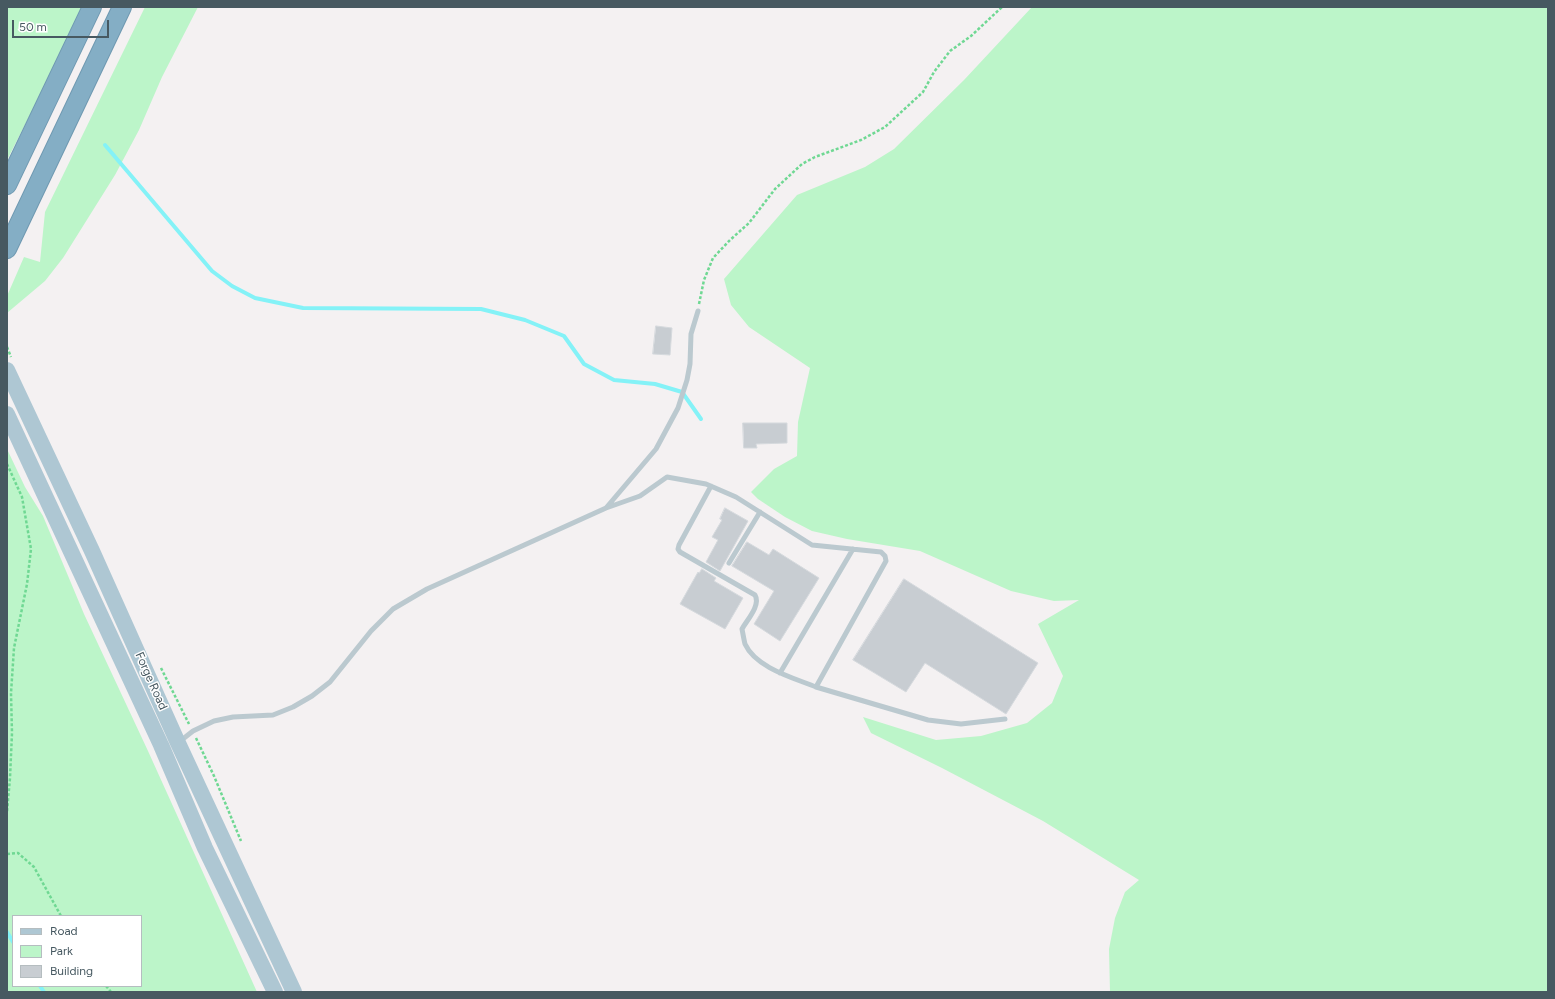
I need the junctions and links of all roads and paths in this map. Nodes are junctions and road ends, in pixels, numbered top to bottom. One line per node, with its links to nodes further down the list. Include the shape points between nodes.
1 (92, 7): 4 (highway)
2 (122, 7): 5 (highway)
3 (1002, 7): 6 (path, via 950,52 934,72 923,92 885,127 861,140 802,164 775,189 749,223 713,258 704,280)
4 (7, 185)
5 (8, 247)
6 (698, 311): 11 (lane, via 690,334 690,364 678,408 656,449)
7 (7, 370): 18 (main road, Forge Road)
8 (7, 414): 22 (main road, Forge Road, via 161,745 205,848)
9 (7, 464): 19 (path, via 22,498 31,549 14,648)
10 (711, 486): 11 (lane, via 668,478 640,496); 12 (lane, via 736,497); 15 (lane, via 678,549 756,595 757,604 742,629 746,645 756,659)
11 (606, 508): 18 (lane, via 427,589 393,609 371,631 330,682 293,707 273,715 233,717 214,721 193,731)
12 (760, 512): 13 (lane, via 812,545); 14 (lane)
13 (853, 550): 15 (lane); 16 (lane, via 881,552 886,561)
14 (729, 563)
15 (780, 673): 16 (lane)
16 (816, 687): 17 (lane, via 928,720 961,724)
17 (1005, 719)
18 (178, 743): 23 (main road, Forge Road)
19 (7, 812)
20 (7, 854): 21 (path, via 18,853 34,866)
21 (60, 915)
22 (276, 992)
23 (294, 992)

